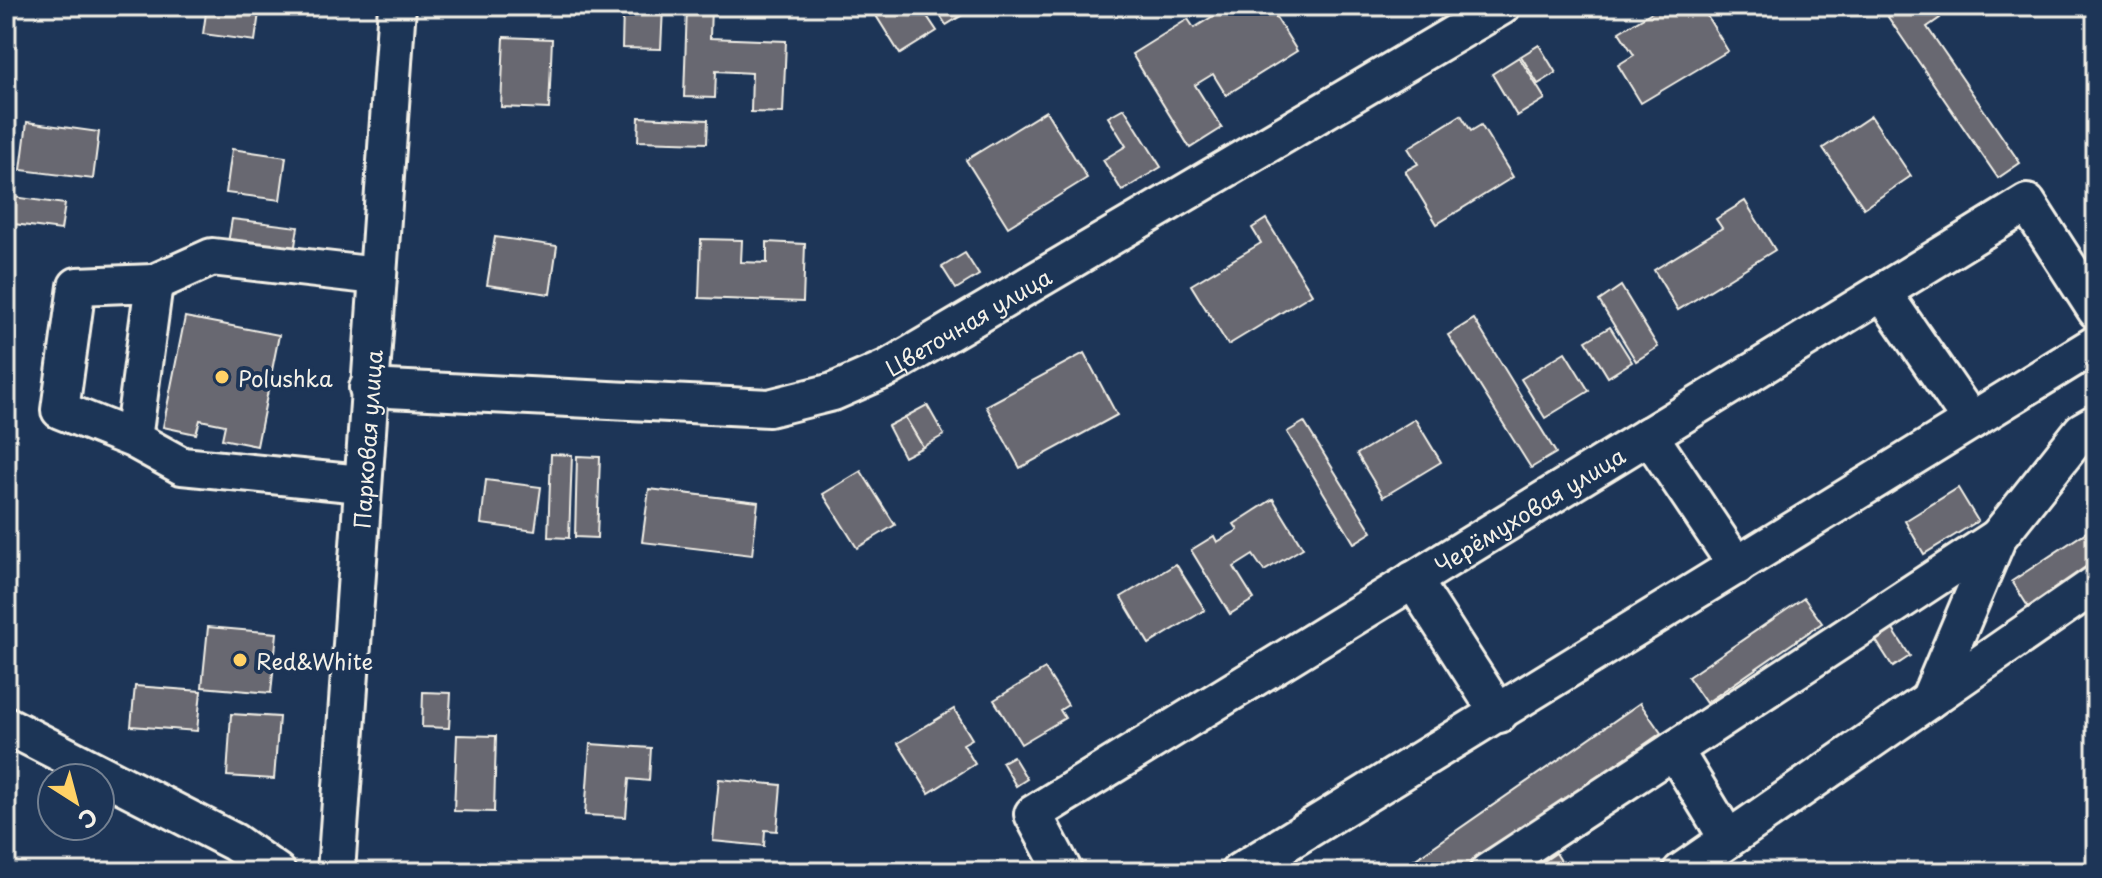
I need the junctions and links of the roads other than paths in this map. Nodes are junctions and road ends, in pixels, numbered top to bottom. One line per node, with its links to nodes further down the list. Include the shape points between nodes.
1 (397, 6): 3 (street, Парковая улица)
2 (1502, 6): 8 (street, Цветочная улица, via 888,368 833,392 769,408)
3 (377, 276): 4 (street, via 212,257); 8 (street, Парковая улица)
4 (154, 283): 12 (street); 12 (street, via 77,286 60,410)
5 (1882, 292): 6 (street, Черёмуховая улица, via 2027,203); 9 (street); 11 (street, Черёмуховая улица)
6 (2096, 310)
7 (2096, 344): 9 (street)
8 (368, 388): 13 (street, Парковая улица)
9 (1971, 421): 15 (street)
10 (2096, 423): 14 (street, via 2082,431)
11 (1649, 435): 15 (street); 16 (street, Черёмуховая улица)
12 (133, 439): 13 (street, via 182,466)
13 (361, 484): 24 (street, Парковая улица)
14 (1998, 537): 18 (street); 21 (street)
15 (1737, 566): 19 (street)
16 (1413, 580): 19 (street); 25 (street, Черёмуховая улица, via 1033,814)
17 (2096, 584): 18 (street)
18 (1929, 700): 22 (street)
19 (1499, 714): 26 (street)
20 (6, 725): 23 (street, via 234,842)
21 (1674, 750): 22 (street); 27 (street)
22 (1728, 839): 28 (street)
23 (277, 872)
24 (336, 872)
25 (1064, 872)
26 (1239, 872)
27 (1488, 872)
28 (1681, 872)

